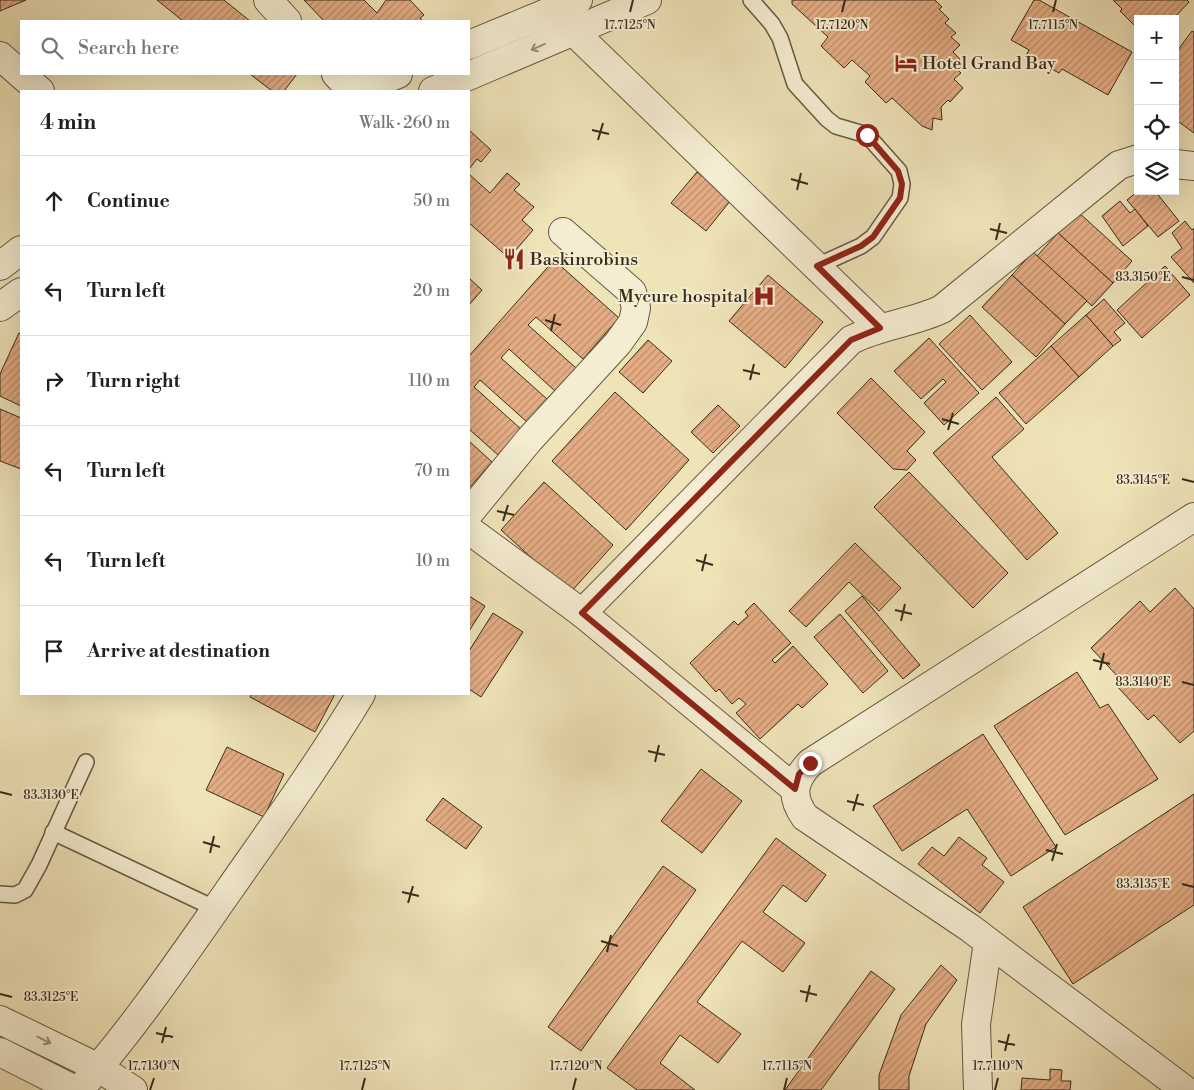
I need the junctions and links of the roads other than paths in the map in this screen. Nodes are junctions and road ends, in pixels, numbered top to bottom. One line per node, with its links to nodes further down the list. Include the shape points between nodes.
1 (268, 0): 5 (street)
2 (578, 0): 7 (street)
3 (647, 0): 6 (street)
4 (751, 0): 23 (lane, via 780,38 795,84 836,126 867,135 898,171 902,184 900,198 873,237)
5 (286, 20)
6 (574, 32): 16 (street, one-way to 16); 23 (street)
7 (470, 45)
8 (0, 56): 9 (street)
9 (20, 74)
10 (22, 75): 13 (street)
11 (337, 75): 14 (street)
12 (395, 75): 15 (street)
13 (39, 90)
14 (352, 90)
15 (356, 90)
16 (435, 90)
17 (1134, 160): 26 (street, via 1119,165 942,309)
18 (1179, 164): 19 (street)
19 (1194, 166)
20 (563, 232): 27 (street, via 632,292 636,308 633,322)
21 (20, 251): 22 (street)
22 (0, 266)
23 (817, 266): 26 (street)
24 (20, 293): 25 (street)
25 (0, 307)
26 (880, 328): 30 (street, via 851,340)
27 (470, 512)
28 (1194, 517): 33 (street, via 810,763 799,774)
29 (470, 531): 30 (street)
30 (582, 613): 33 (street)
31 (360, 695): 36 (street)
32 (86, 762): 34 (lane)
33 (795, 789): 37 (street, via 797,806 805,817)
34 (54, 832): 35 (lane, via 25,890 15,896); 36 (lane)
35 (0, 894)
36 (216, 909): 40 (street, via 151,1001)
37 (988, 942): 44 (street, via 976,1024); 45 (street)
38 (0, 1020): 40 (street, one-way to 40)
39 (0, 1052): 41 (street)
40 (98, 1068): 42 (street); 43 (street)
41 (75, 1090)
42 (79, 1090)
43 (133, 1090)
44 (978, 1090)
45 (1185, 1090)

